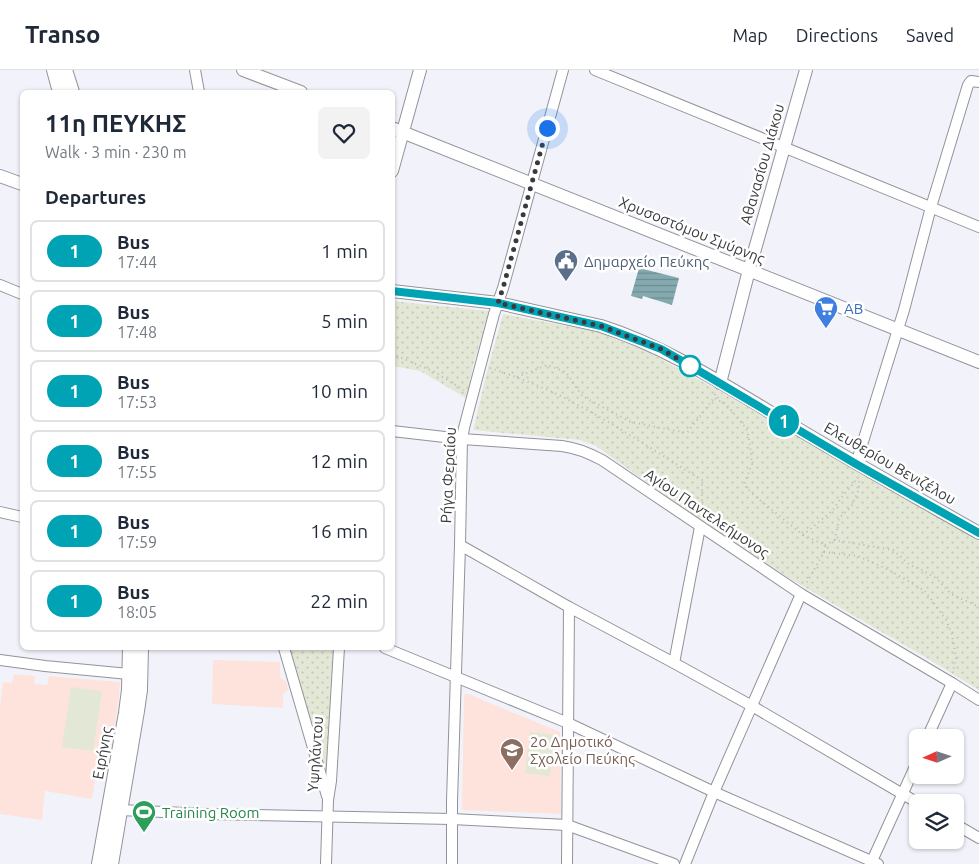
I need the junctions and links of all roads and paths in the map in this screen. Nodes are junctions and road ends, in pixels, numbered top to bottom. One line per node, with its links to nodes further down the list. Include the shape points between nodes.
1 (54, 70): 10 (main road)
2 (66, 70): 11 (main road)
3 (195, 70): 12 (street)
4 (243, 70): 13 (street)
5 (420, 70): 14 (street)
6 (563, 70): 19 (street, Ρήγα Φεραίου)
7 (595, 70): 15 (street)
8 (806, 70): 15 (street, Αθανασίου Διάκου)
9 (975, 82): 20 (street, via 968,85)
10 (59, 90)
11 (71, 90)
12 (199, 90)
13 (296, 90)
14 (398, 130): 16 (street); 19 (street, Χρυσοστόμου Σμύρνης)
15 (784, 147): 20 (street); 22 (street, Αθανασίου Διάκου)
16 (395, 150)
17 (0, 176): 18 (street)
18 (20, 183)
19 (531, 184): 22 (street, Χρυσοστόμου Σμύρνης); 26 (street, Ρήγα Φεραίου)
20 (931, 207): 21 (street); 27 (street)
21 (979, 226)
22 (749, 270): 27 (street, Χρυσοστόμου Σμύρνης); 32 (street, Αθανασίου Διάκου)
23 (0, 285): 25 (street)
24 (395, 292): 26 (street, Ελευθερίου Βενιζέλου)
25 (20, 293)
26 (498, 303): 30 (street, Ρήγα Φεραίου); 32 (street, Ελευθερίου Βενιζέλου, via 615,330 661,349)
27 (898, 330): 29 (street, Χρυσοστόμου Σμύρνης); 37 (street)
28 (395, 355): 33 (path)
29 (979, 362)
30 (482, 365): 31 (path); 33 (street, Ρήγα Φεραίου)
31 (517, 377): 34 (path, via 547,365 566,372 582,396 631,422 687,433); 40 (path, via 577,404 702,480)
32 (720, 383): 34 (path); 37 (street, Ελευθερίου Βενιζέλου)
33 (473, 396): 36 (street, Ρήγα Φεραίου)
34 (714, 398): 42 (path, via 726,404 746,428 752,464 744,485)
35 (395, 431): 36 (street, Αγίου Παντελεήμονος)
36 (462, 439): 40 (street, Αγίου Παντελεήμονος, via 562,446 588,453); 44 (street, Ρήγα Φεραίου)
37 (859, 469): 41 (street, Ελευθερίου Βενιζέλου); 42 (path, via 832,511); 43 (path, via 859,489 851,508 839,518)
38 (0, 512): 39 (street)
39 (20, 517)
40 (700, 527): 47 (street, Αγίου Παντελεήμονος); 56 (street)
41 (979, 533)
42 (803, 535): 45 (path)
43 (835, 540): 45 (path); 49 (path, via 894,550 910,564 936,578 951,594)
44 (460, 545): 48 (street); 58 (street, Ρήγα Φεραίου)
45 (825, 545): 46 (path)
46 (824, 552): 47 (path); 59 (path, via 858,556 925,591 952,634 956,658)
47 (801, 594): 59 (street, Αγίου Παντελεήμονος); 61 (street)
48 (569, 607): 56 (street); 62 (street)
49 (979, 607)
50 (130, 650): 57 (main road, Ειρήνης)
51 (141, 650): 69 (main road, Ειρήνης, via 140,690)
52 (285, 650): 68 (street)
53 (339, 650): 68 (street, Υψηλάντου)
54 (390, 650): 58 (street)
55 (0, 660): 57 (street)
56 (674, 663): 61 (street)
57 (129, 674): 76 (main road, Ειρήνης, via 126,714)
58 (456, 678): 62 (street); 71 (street, Ρήγα Φεραίου)
59 (950, 682): 60 (street, Αγίου Παντελεήμονος); 63 (street)
60 (979, 700)
61 (752, 706): 65 (street); 66 (street)
62 (568, 723): 65 (street); 72 (street)
63 (931, 729)
64 (909, 779): 66 (street)
65 (714, 792): 75 (street); 82 (street)
66 (902, 794): 67 (street); 75 (street)
67 (909, 798)
68 (328, 800): 70 (street, Υψηλάντου)
69 (120, 810): 70 (street); 77 (main road, Ειρήνης)
70 (328, 816): 71 (street); 78 (street, Υψηλάντου)
71 (452, 819): 72 (street); 79 (street, Ρήγα Φεραίου)
72 (567, 824): 80 (street); 81 (street)
73 (964, 829): 74 (street)
74 (979, 838)
75 (875, 863)
76 (99, 864)
77 (110, 864)
78 (326, 864)
79 (452, 864)
80 (567, 864)
81 (674, 864)
82 (685, 864)

